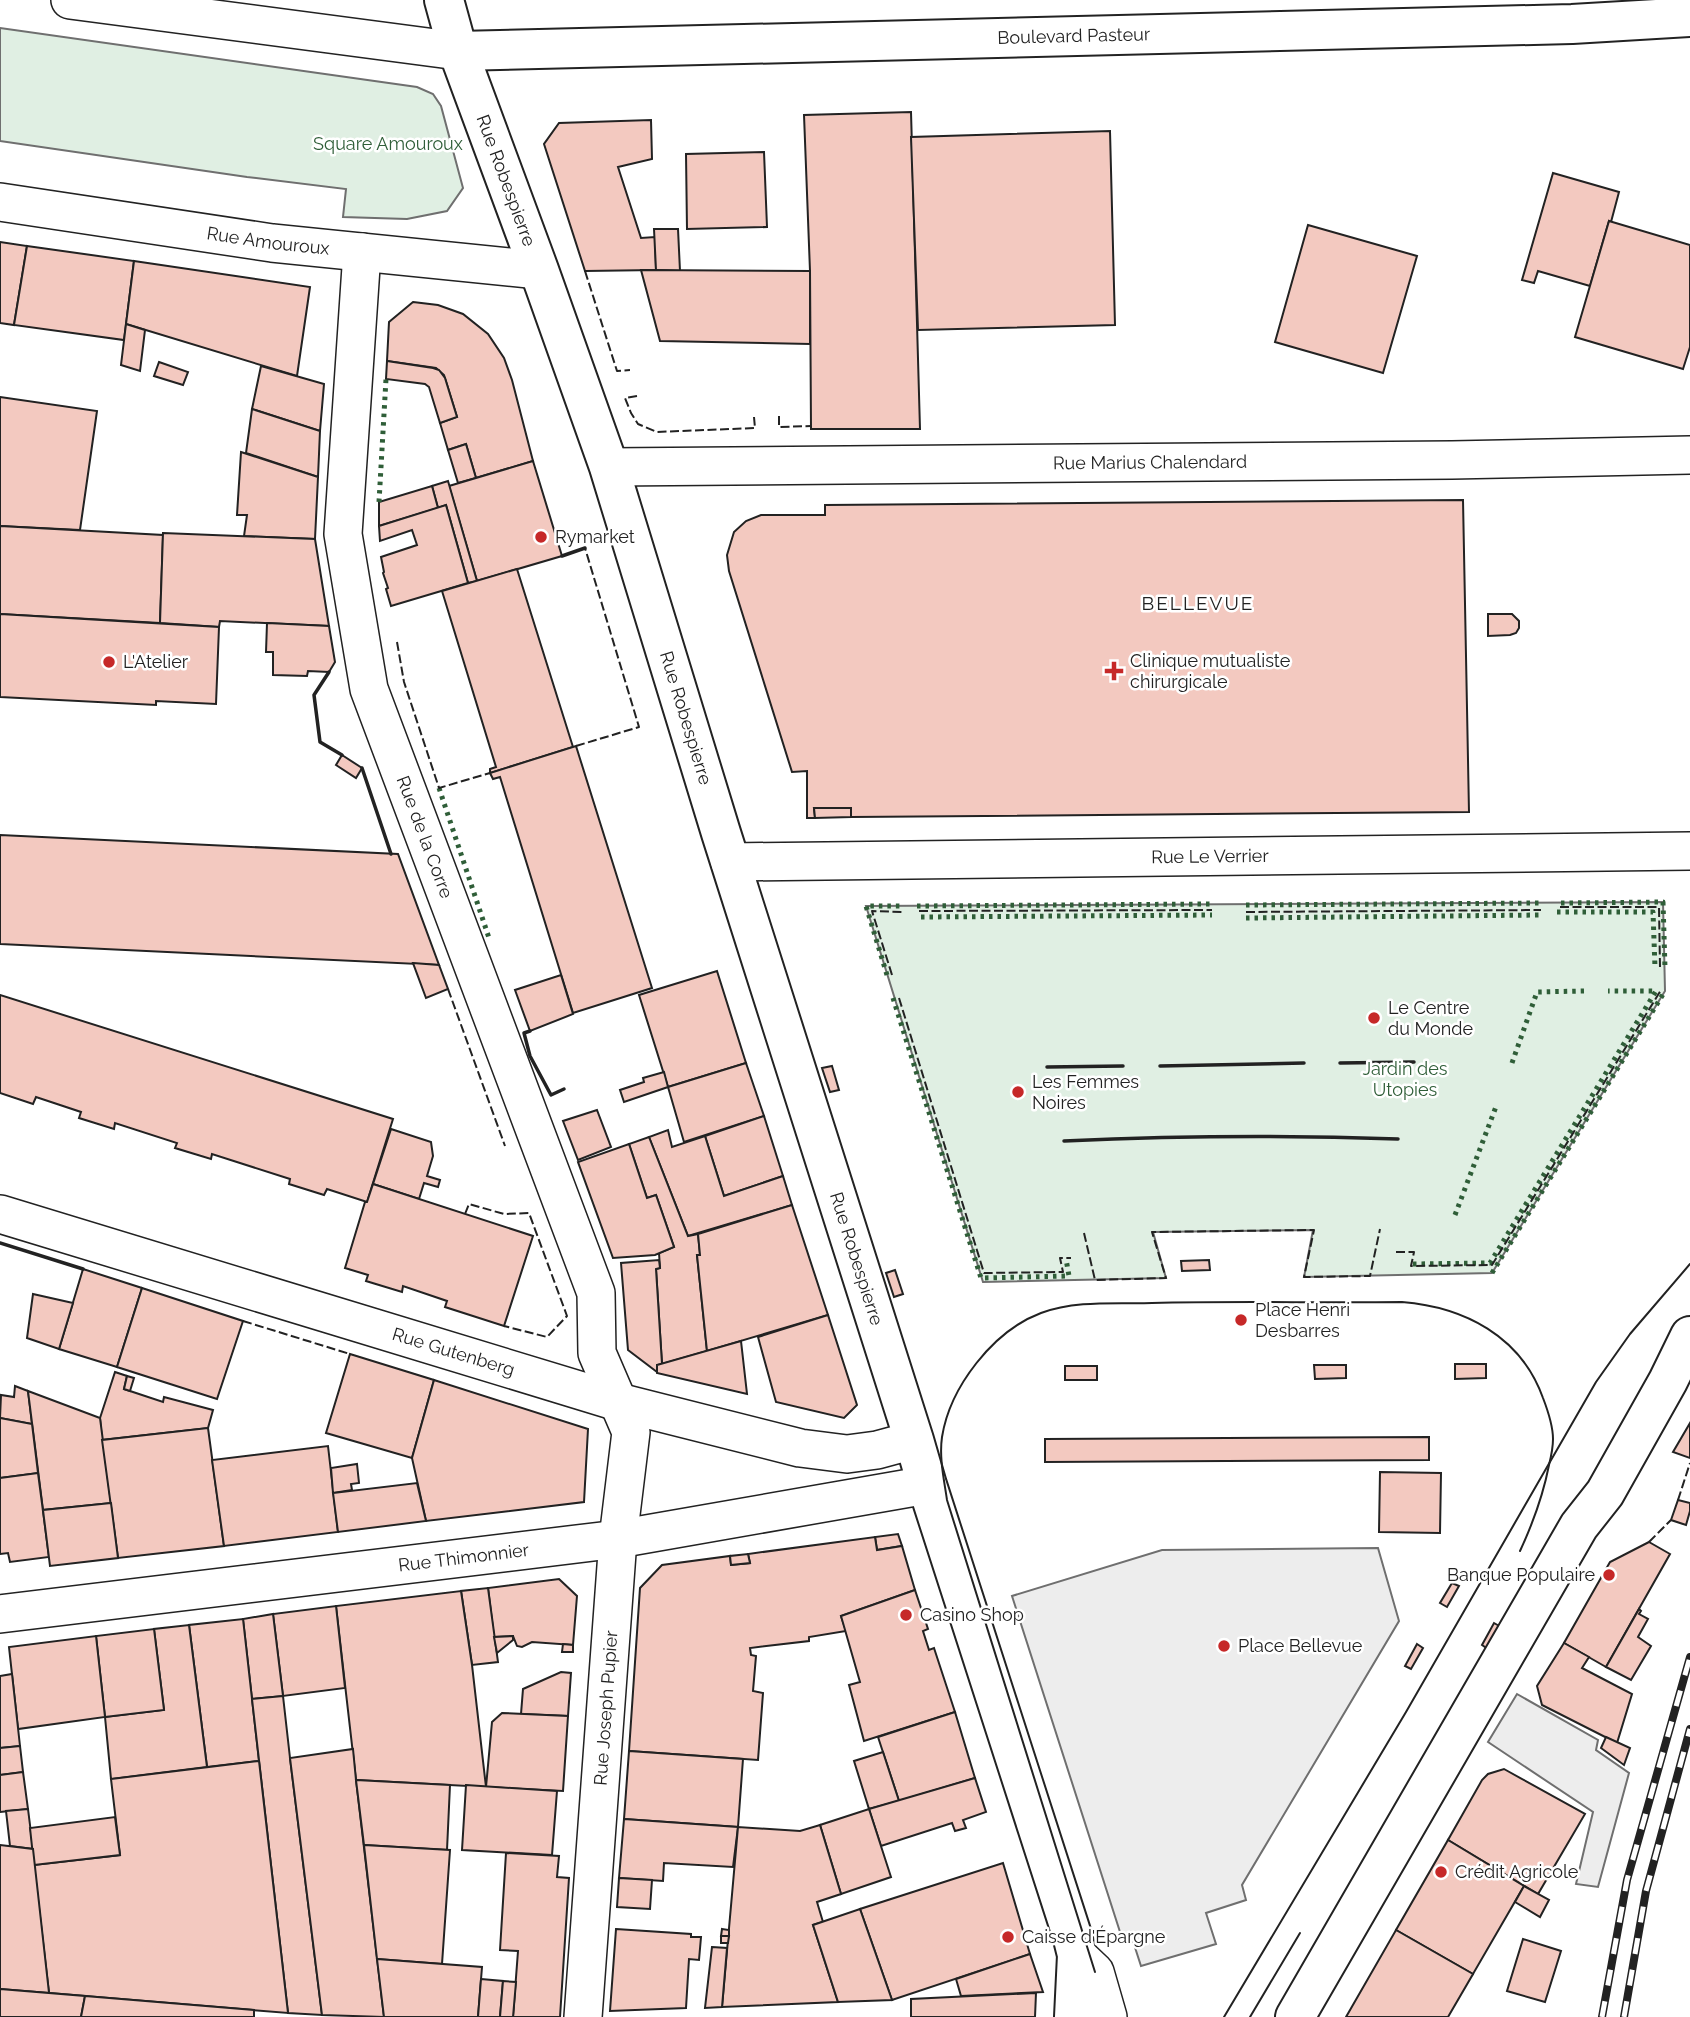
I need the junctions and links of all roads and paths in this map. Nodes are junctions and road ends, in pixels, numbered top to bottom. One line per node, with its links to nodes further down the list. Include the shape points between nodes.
1 (70, 0): 4 (street)
2 (444, 0): 4 (main road, Rue Robespierre)
3 (1677, 12): 4 (main road, Boulevard Pasteur, via 1572,24)
4 (458, 51): 7 (main road, Rue Robespierre)
5 (0, 202): 6 (street, Rue Amouroux)
6 (362, 252): 7 (street, Rue Amouroux); 14 (street, Rue de la Corre, via 343,534 369,689 596,1293 597,1353)
7 (539, 270): 9 (main road, Rue Robespierre)
8 (1690, 455): 9 (street, Rue Marius Chalendard)
9 (609, 467): 11 (main road, Rue Robespierre)
10 (1690, 850): 11 (street, Rue Le Verrier)
11 (730, 862): 15 (main road, Rue Robespierre)
12 (0, 1214): 14 (street, Rue Gutenberg)
13 (1690, 1336): 23 (main road, via 1605,1493 1579,1526)
14 (618, 1402): 15 (street, Rue Gutenberg, via 800,1448 847,1454); 17 (street, Rue Joseph Pupier, via 631,1432)
15 (914, 1440): 16 (main road)
16 (927, 1485): 17 (street, Rue Thimonnier); 19 (main road)
17 (618, 1539): 18 (street, Rue Thimonnier); 20 (street, Rue Joseph Pupier)
18 (0, 1614)
19 (1086, 1963): 21 (main road); 22 (street)
20 (583, 2017)
21 (1074, 2017)
22 (1108, 2017)
23 (1295, 2017)

